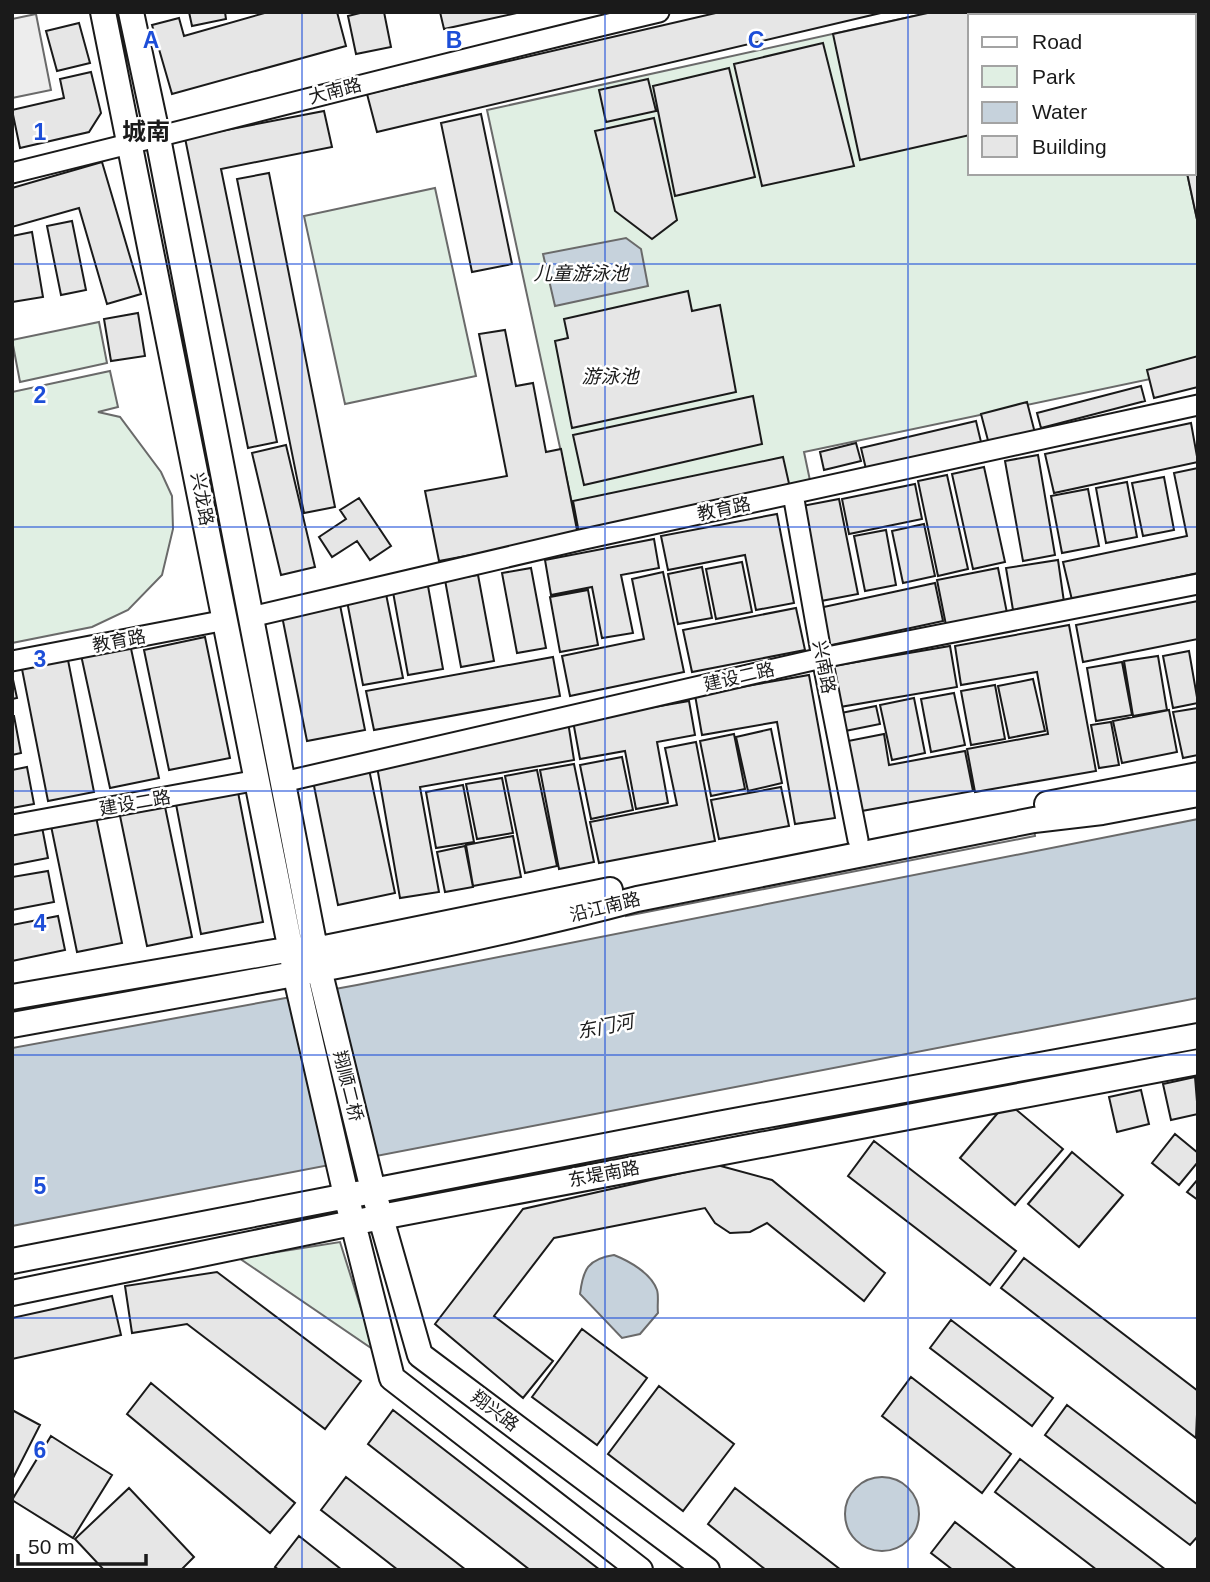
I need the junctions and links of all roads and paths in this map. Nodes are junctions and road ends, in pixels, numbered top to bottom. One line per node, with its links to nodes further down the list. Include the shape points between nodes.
1 (103, 12): 5 (main road, 兴龙路)
2 (131, 12): 4 (main road, 兴龙路)
3 (659, 12): 4 (street, 大南路, via 405,72)
4 (158, 138): 5 (street, 大南路); 10 (main road, 兴龙路)
5 (131, 144): 6 (street, 大南路); 11 (main road, 兴龙路)
6 (12, 173)
7 (1198, 405): 8 (street, 教育路)
8 (793, 494): 10 (street, 教育路); 12 (street, 兴南路)
9 (1198, 584): 12 (street, 建设二路)
10 (251, 617): 16 (main road, 兴龙路)
11 (226, 620): 13 (street, 教育路); 15 (main road, 兴龙路)
12 (822, 658): 16 (street, 建设二路); 19 (street, 兴南路)
13 (12, 661)
14 (1198, 775): 19 (main road, 沿江南路)
15 (258, 780): 18 (street, 建设二路); 20 (main road, 兴龙路)
16 (283, 782): 20 (main road, 兴龙路)
17 (1198, 794): 20 (main road, 沿江南路, via 1034,820)
18 (12, 825)
19 (858, 840): 20 (main road, 沿江南路)
20 (307, 968): 21 (main road, 沿江南路); 22 (main road, 沿江南路); 25 (main road, 翔顺二桥); 26 (main road, 翔顺二桥)
21 (12, 998)
22 (12, 1026)
23 (1198, 1036): 25 (main road, 东堤南路)
24 (1198, 1062): 27 (main road, 东堤南路)
25 (373, 1190): 26 (main road, 东堤南路); 27 (main road, 翔兴路)
26 (345, 1195): 28 (main road, 翔兴路); 29 (main road, 东堤南路)
27 (381, 1217): 28 (main road, 东堤南路); 32 (main road, 翔兴路, via 420,1355)
28 (352, 1224): 30 (main road, 东堤南路); 31 (main road, 翔兴路, via 392,1378)
29 (12, 1261)
30 (12, 1293)
31 (640, 1570)
32 (707, 1570)

